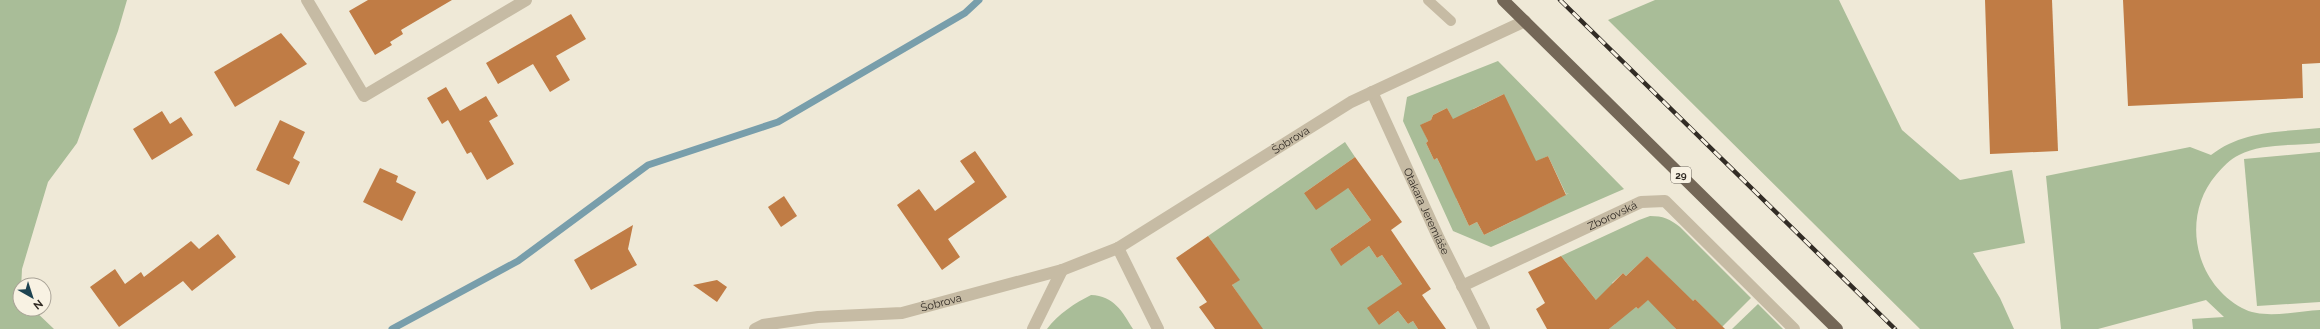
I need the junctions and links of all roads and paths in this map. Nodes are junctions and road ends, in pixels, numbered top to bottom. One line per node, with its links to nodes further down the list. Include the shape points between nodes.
1 (307, 0): 2 (street, via 364,96)
2 (526, 0)
3 (1428, 0): 5 (lane)
4 (1503, 0): 6 (main road, 29)
5 (1451, 21)
6 (1525, 21): 7 (street, Šobrova); 18 (main road, 29)
7 (1372, 92): 8 (street, Šobrova, via 1345,106); 10 (street, Otakara Jeremiáše)
8 (1118, 248): 9 (street, Šobrova); 15 (street)
9 (1062, 270): 11 (street, Šobrova, via 902,313); 14 (street)
10 (1462, 286): 16 (street, Otakara Jeremiáše); 17 (street, Zborovská, via 1642,202 1665,201)
11 (818, 317): 12 (street, Šobrova, via 763,325); 13 (street)
12 (755, 329)
13 (822, 329)
14 (1033, 329)
15 (1158, 329)
16 (1484, 329)
17 (1794, 329)
18 (1837, 329)

